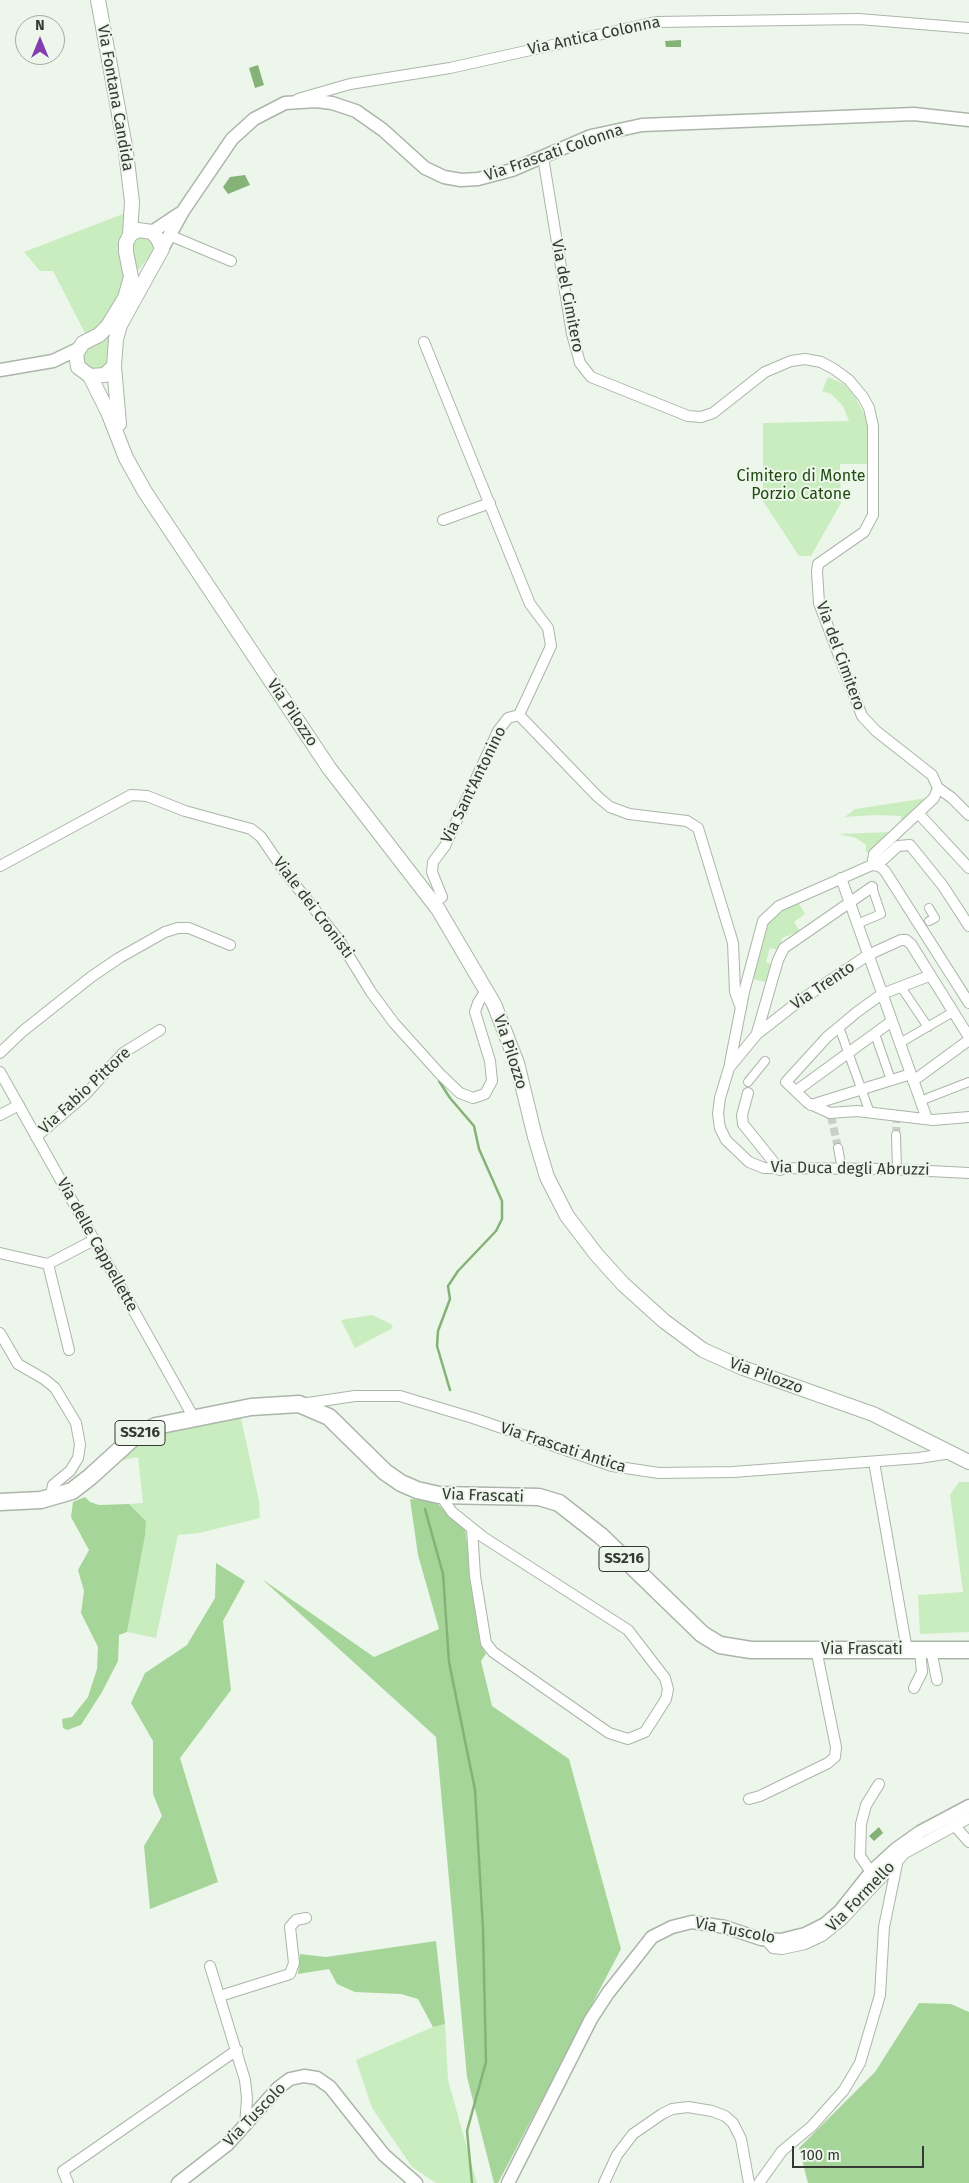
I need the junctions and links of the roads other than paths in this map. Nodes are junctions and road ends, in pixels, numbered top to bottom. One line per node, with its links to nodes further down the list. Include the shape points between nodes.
1 (98, 0): 6 (main road, Via Fontana Candida)
2 (969, 28): 3 (street, Via Antica Colonna, via 859,19 656,22 450,68 357,83)
3 (285, 103): 5 (street, Via Frascati Colonna, via 316,101 356,111 383,130 418,164 452,179 489,176); 7 (street, Via Frascati Colonna, via 242,128)
4 (969, 120): 5 (street, Via Frascati Colonna, via 914,114 642,125 591,136)
5 (543, 157): 23 (street, Via del Cimitero, via 572,334 580,363 591,378 688,416 701,418 713,413 769,370 794,360 812,360 834,369 854,386 869,408 873,429 873,515 864,532 818,564 818,593 822,613 862,716 932,775)
6 (132, 196): 8 (main road, Via Fontana Candida); 9 (main road, Via Fontana Candida)
7 (183, 212): 8 (street, Via Frascati Colonna); 10 (street, Via Frascati Colonna)
8 (150, 231): 9 (main road, Via Frascati Colonna, via 138,230); 11 (main road)
9 (130, 235): 14 (main road, via 126,246 131,274 127,295 108,326)
10 (169, 236): 11 (street, Via Frascati Colonna); 12 (street)
11 (162, 250): 16 (main road, Via Frascati Colonna, via 120,325)
12 (232, 261)
13 (424, 342): 20 (street)
14 (78, 350): 15 (street); 18 (main road, via 76,361)
15 (53, 361): 17 (street); 18 (street)
16 (114, 366): 18 (main road, via 105,375); 19 (main road, Via Pilozzo)
17 (0, 370)
18 (86, 373): 19 (main road, Via Pilozzo, via 108,412)
19 (123, 452): 31 (main road, Via Pilozzo, via 145,492 325,762)
20 (490, 503): 21 (street); 22 (street, via 530,604 548,628 551,646)
21 (443, 520)
22 (519, 715): 31 (street, Via Sant'Antonino, via 508,718 498,731 445,846 433,862 432,872 442,897); 44 (street, Via Sant'Antonino, via 610,807 626,813 687,821 698,828 734,943 736,994)
23 (938, 788): 24 (street, via 934,798); 25 (street)
24 (918, 813): 26 (street, via 876,852 872,860); 28 (street)
25 (969, 815)
26 (874, 865): 29 (street); 36 (street, via 898,846 910,845 943,886); 43 (street, via 885,870)
27 (0, 866): 41 (street, Viale dei Cronisti, via 130,795 147,796 185,811 251,829 261,837 284,872 339,940 394,1023 440,1074 471,1098 485,1094 492,1081 490,1061 476,1012)
28 (969, 868)
29 (841, 878): 32 (street); 44 (street, via 777,907 765,919)
30 (872, 887): 32 (street); 35 (street, via 881,914)
31 (433, 902): 41 (main road, Via Pilozzo)
32 (849, 902): 35 (street); 50 (street, via 784,948)
33 (929, 908): 34 (street, via 935,918)
34 (929, 921)
35 (857, 924): 38 (street)
36 (969, 926)
37 (230, 945): 55 (street, via 194,929 167,931 98,972)
38 (868, 955): 39 (street, Via Trento, via 906,940); 42 (street); 50 (street, Via Trento)
39 (929, 976): 40 (street); 45 (street)
40 (901, 987): 42 (street); 48 (street)
41 (486, 990): 88 (main road, Via Pilozzo, via 507,1034 538,1151 552,1187 578,1231 623,1284 674,1329 714,1355 873,1414)
42 (882, 994): 46 (street); 47 (street)
43 (969, 1003)
44 (741, 1008): 58 (street)
45 (953, 1012): 48 (street); 52 (street)
46 (892, 1021): 51 (street); 53 (street)
47 (839, 1027): 56 (street); 65 (street, via 786,1082)
48 (928, 1027): 53 (street)
49 (160, 1030): 75 (street, Via Fabio Pittore, via 123,1053 84,1095)
50 (756, 1034): 54 (street, Via Trento)
51 (875, 1034): 56 (street); 61 (street)
52 (969, 1039): 60 (street, via 934,1066)
53 (899, 1042): 60 (street)
54 (746, 1044): 58 (street, Via Duca degli Abruzzi)
55 (0, 1053)
56 (848, 1054): 64 (street); 65 (street)
57 (765, 1061): 62 (street)
58 (729, 1068): 79 (street, Via Duca degli Abruzzi, via 719,1106 723,1135 749,1162)
59 (0, 1072): 69 (street, Via delle Cappellette)
60 (912, 1077): 61 (street); 67 (street)
61 (891, 1080): 64 (street)
62 (748, 1082)
63 (969, 1082): 67 (street)
64 (862, 1089): 68 (street); 70 (street)
65 (796, 1091): 68 (street)
66 (748, 1093): 79 (street, via 743,1124)
67 (920, 1101): 73 (street)
68 (811, 1105): 70 (street, via 830,1115)
69 (19, 1106): 71 (street); 75 (street, Via delle Cappellette)
70 (870, 1113): 73 (street)
71 (0, 1115)
72 (969, 1117): 73 (street)
73 (927, 1119)
74 (896, 1135): 78 (street)
75 (36, 1137): 81 (street, Via delle Cappellette)
76 (838, 1148): 77 (street)
77 (842, 1168): 78 (street, Via Duca degli Abruzzi); 79 (street, Via Duca degli Abruzzi)
78 (897, 1169): 80 (street, Via Duca degli Abruzzi)
79 (780, 1170)
80 (969, 1173)
81 (94, 1240): 83 (street); 87 (street, Via delle Cappellette)
82 (0, 1253): 83 (street)
83 (48, 1264): 85 (street)
84 (0, 1333): 92 (street, via 18,1364 55,1388 76,1424 80,1445 78,1458 53,1485)
85 (69, 1350)
86 (299, 1404): 87 (main road, Via Frascati / SS216, via 258,1406); 89 (street, Via Frascati Antica, via 355,1396 406,1398 612,1466 645,1472 722,1472); 91 (main road, Via Frascati / SS216, via 329,1417 373,1462 397,1481 417,1490)
87 (194, 1418): 92 (main road, Via Frascati / SS216, via 156,1426 137,1434 81,1485)
88 (951, 1453): 89 (street, Via Frascati Antica); 90 (main road, Via Pilozzo)
89 (874, 1462): 96 (street)
90 (969, 1462)
91 (444, 1495): 94 (street, via 452,1512); 95 (main road, Via Frascati / SS216, via 534,1497 555,1501 607,1541 710,1641 741,1650)
92 (50, 1499): 93 (main road, Via Frascati / SS216)
93 (0, 1502)
94 (472, 1528): 94 (street, via 628,1630 665,1678 668,1689 666,1699 645,1732 628,1739 609,1733 493,1652 486,1643 475,1576)
95 (816, 1649): 96 (main road, Via Frascati / SS216); 101 (street, via 836,1747 835,1757)
96 (919, 1650): 97 (main road, Via Frascati / SS216); 98 (street); 99 (street, via 922,1672)
97 (969, 1650)
98 (937, 1680)
99 (914, 1688)
100 (878, 1784): 107 (street, via 866,1804 861,1824 860,1856)
101 (749, 1799)
102 (969, 1806): 107 (street, Via Tuscolo, via 912,1837)
103 (969, 1818): 104 (street, Via Formello)
104 (954, 1826): 105 (street); 106 (street, Via Formello)
105 (969, 1842)
106 (898, 1859): 109 (street, Via Formello, via 842,1920 822,1936 782,1950 773,1948); 120 (street, via 883,1937 880,1995 860,2063 844,2090 812,2126 782,2151)
107 (871, 1872): 109 (street, Via Tuscolo, via 848,1902 825,1924 796,1937)
108 (306, 1918): 111 (street, via 296,1920 290,1927 294,1963 290,1974)
109 (766, 1940): 117 (street, Via Tuscolo, via 711,1923 692,1922 672,1927 649,1940 591,2019)
110 (210, 1966): 111 (street)
111 (220, 1996): 112 (street)
112 (236, 2050): 113 (street, via 247,2091); 114 (street, via 63,2171)
113 (245, 2126): 115 (street, Via Tuscolo, via 224,2148); 116 (street, Via Tuscolo, via 284,2082 297,2076 316,2078 333,2090 384,2155)
114 (68, 2183)
115 (178, 2183)
116 (416, 2183)
117 (508, 2183)
118 (604, 2183): 119 (street, via 617,2155 633,2134 672,2109 688,2107 712,2111 733,2123 740,2139)
119 (749, 2183)
120 (759, 2183)

